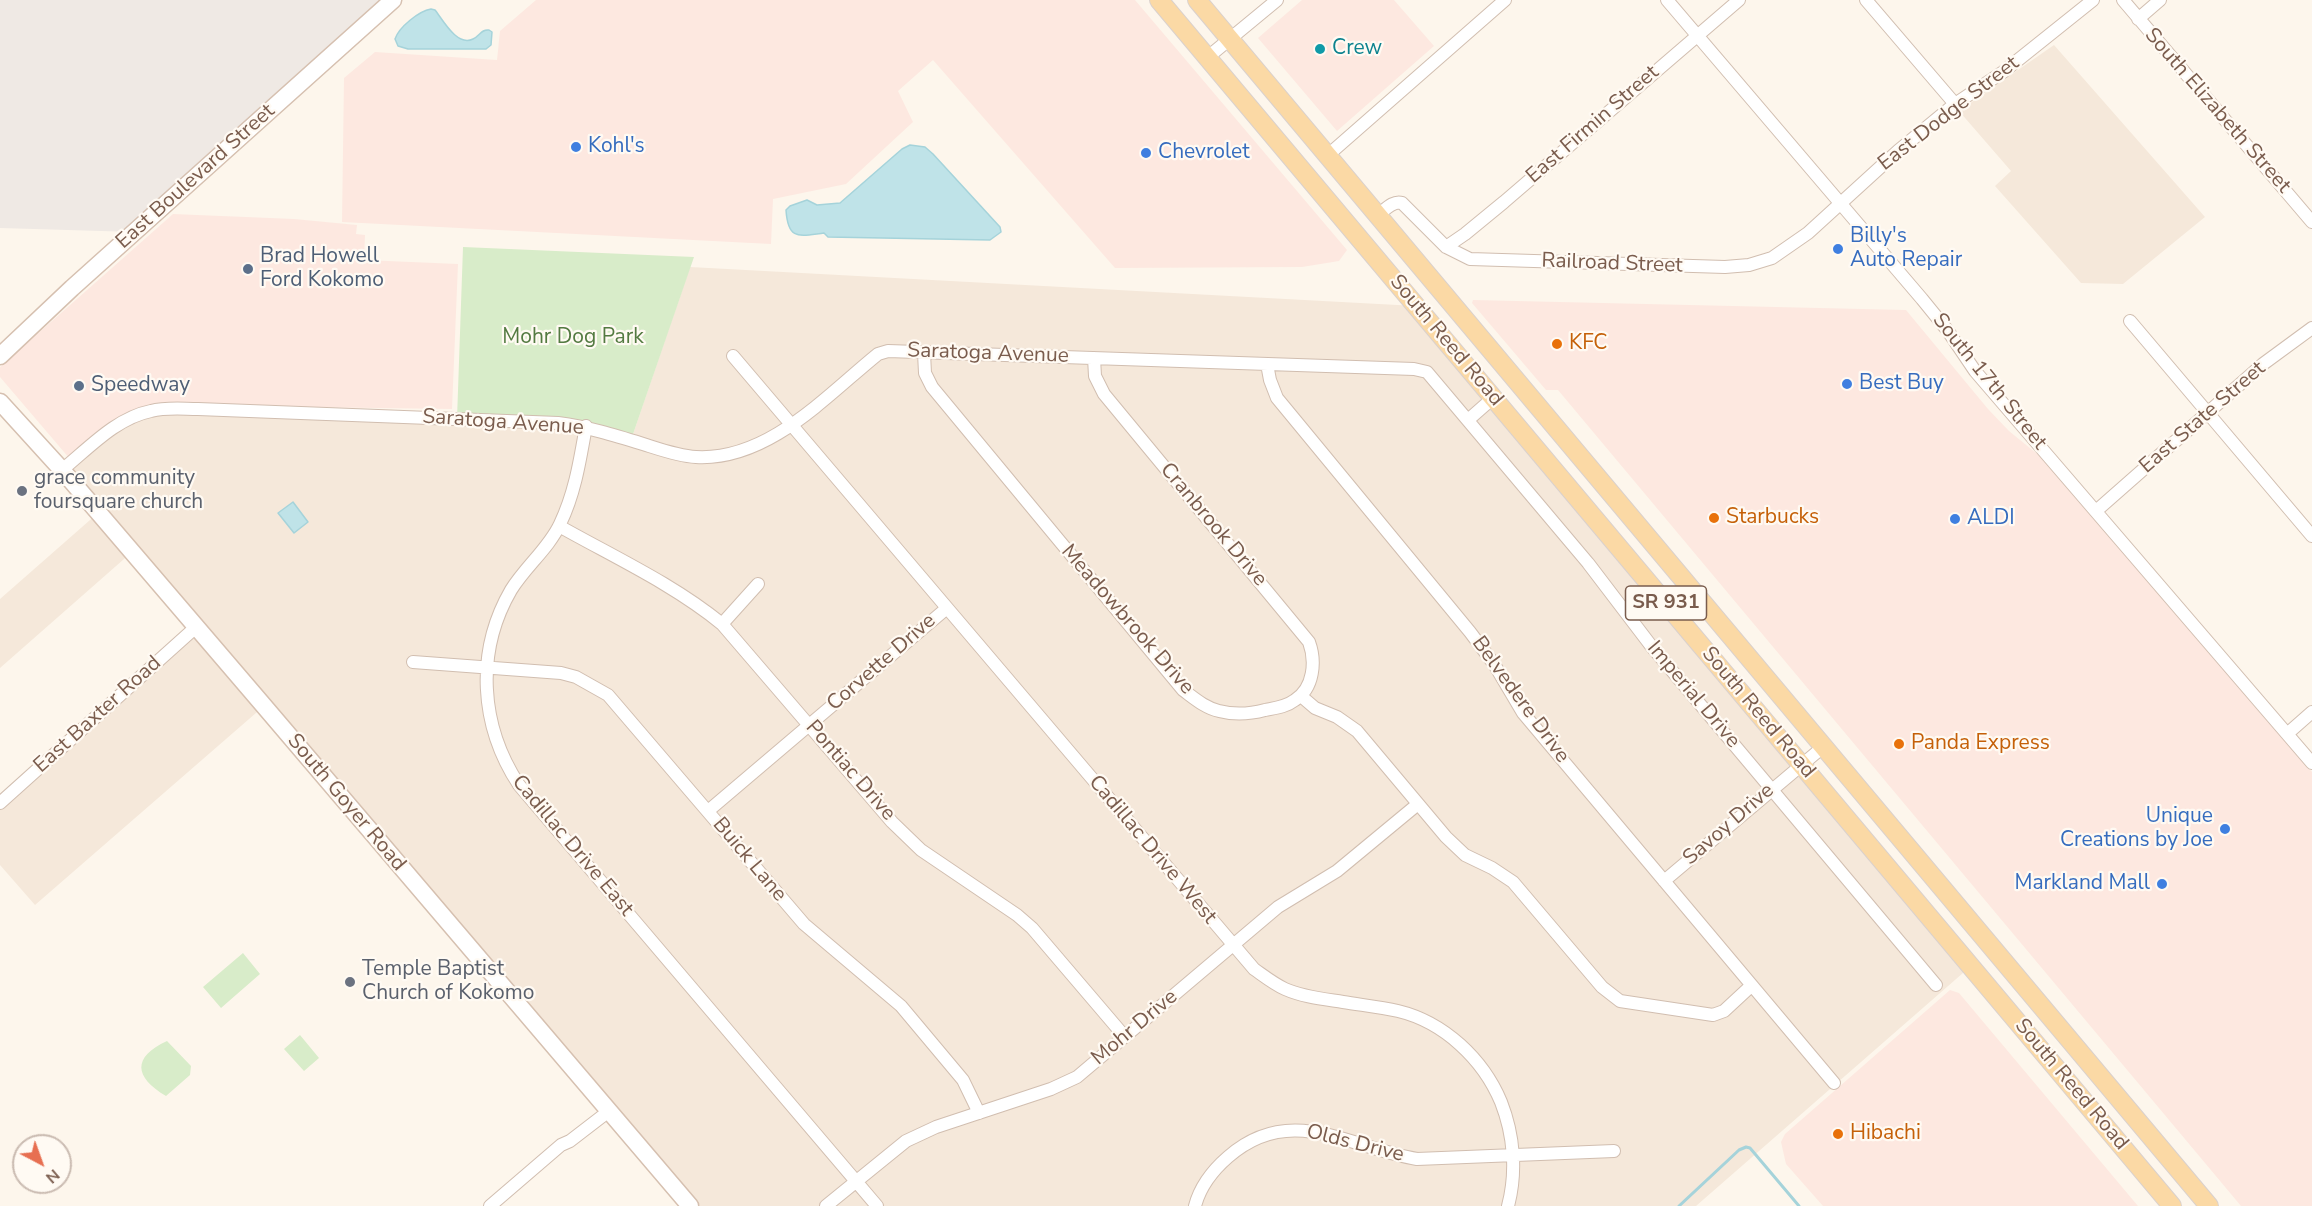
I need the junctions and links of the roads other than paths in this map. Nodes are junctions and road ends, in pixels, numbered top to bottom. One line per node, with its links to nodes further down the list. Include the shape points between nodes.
1 (393, 0): 26 (street, East Boulevard Street)
2 (1159, 0): 15 (main road, South Reed Road / SR 931)
3 (1197, 0): 14 (main road, South Reed Road / SR 931)
4 (1277, 0): 14 (street)
5 (1505, 0): 17 (street)
6 (1667, 0): 13 (street, South 17th Street)
7 (1738, 0): 13 (street, East Firmin Street)
8 (1866, 0): 16 (street)
9 (2093, 0): 16 (street, East Dodge Street)
10 (2122, 0): 12 (street, South Elizabeth Street)
11 (2160, 0): 12 (street)
12 (2138, 19): 20 (street, South Elizabeth Street)
13 (1696, 34): 18 (street, South 17th Street); 21 (street, East Firmin Street, via 1504,202)
14 (1231, 41): 15 (street); 17 (main road, South Reed Road / SR 931)
15 (1208, 57): 31 (main road, South Reed Road / SR 931)
16 (1955, 104): 18 (street, East Dodge Street)
17 (1327, 156): 19 (main road, South Reed Road / SR 931)
18 (1840, 204): 22 (street, East Dodge Street); 38 (street, South 17th Street, via 1948,331 1975,371)
19 (1378, 215): 21 (street, via 1391,204 1402,202); 51 (main road, South Reed Road / SR 931)
20 (2312, 222)
21 (1446, 247): 22 (street, Railroad Street, via 1470,259 1650,266 1749,265)
22 (1779, 254)
23 (2130, 321): 33 (street)
24 (2312, 328): 33 (street, East State Street)
25 (924, 353): 28 (street, Saratoga Avenue); 35 (street, Saratoga Avenue, via 878,354); 47 (street, Meadowbrook Drive, via 925,373 932,387 1183,690 1218,711 1249,714 1284,706)
26 (0, 356)
27 (734, 356): 35 (street, Cadillac Drive West)
28 (1094, 358): 29 (street, Saratoga Avenue); 47 (street, Cranbrook Drive, via 1095,376 1104,394 1309,642 1313,667)
29 (1267, 364): 30 (street, Saratoga Avenue, via 1414,369); 58 (street, Belvedere Drive, via 1277,398 1470,632 1523,713 1554,752)
30 (1430, 375): 34 (street, Imperial Drive)
31 (1494, 398): 34 (street); 52 (main road, South Reed Road / SR 931)
32 (0, 402): 37 (street, South Goyer Road)
33 (2207, 413): 38 (street, East State Street); 40 (street)
34 (1467, 420): 54 (street, Imperial Drive)
35 (792, 425): 36 (street, Saratoga Avenue, via 741,452 696,457); 42 (street, Cadillac Drive West)
36 (586, 426): 37 (street, Saratoga Avenue, via 153,410 119,423); 39 (street, Cadillac Drive East, via 574,487)
37 (62, 470): 44 (street, South Goyer Road)
38 (2096, 511): 50 (street, South 17th Street)
39 (559, 526): 43 (street, Pontiac Drive, via 672,589); 46 (street, Cadillac Drive East, via 511,590 497,622)
40 (2312, 536)
41 (758, 584): 43 (street)
42 (946, 608): 49 (street, Corvette Drive); 59 (street, Cadillac Drive West)
43 (722, 624): 49 (street, Pontiac Drive)
44 (196, 627): 55 (street, East Baxter Road); 64 (street, South Goyer Road)
45 (412, 662): 46 (street, Buick Lane)
46 (486, 668): 57 (street, Buick Lane, via 561,673 596,686 625,712); 68 (street, Cadillac Drive East, via 487,705 495,740 519,785)
47 (1301, 696): 56 (street, via 1357,732)
48 (2312, 712): 50 (street)
49 (810, 725): 57 (street, Corvette Drive); 62 (street, Pontiac Drive, via 892,822 921,850 1032,928)
50 (2287, 734): 53 (street, South 17th Street)
51 (1823, 747): 52 (street, Savoy Drive); 76 (main road, South Reed Road / SR 931)
52 (1800, 764): 54 (street, Savoy Drive); 75 (main road, South Reed Road / SR 931)
53 (2312, 764)
54 (1771, 789): 58 (street, Savoy Drive); 61 (street, Imperial Drive)
55 (0, 803)
56 (1418, 804): 59 (street, Mohr Drive, via 1337,871 1278,907); 60 (street, via 1465,855 1513,882 1602,987 1620,1001 1713,1015 1724,1011)
57 (708, 811): 65 (street, Buick Lane, via 804,924 901,1005 963,1080)
58 (1664, 881): 60 (street, Belvedere Drive)
59 (1232, 946): 62 (street, Mohr Drive); 67 (street, Cadillac Drive West, via 1254,969 1284,989 1399,1012 1427,1022 1454,1039 1473,1057 1496,1090)
60 (1751, 986): 63 (street, Belvedere Drive)
61 (1936, 986)
62 (1125, 1037): 65 (street, Mohr Drive, via 1077,1077)
63 (1834, 1083)
64 (609, 1111): 69 (street, via 561,1145); 70 (street, South Goyer Road)
65 (979, 1113): 68 (street, Mohr Drive, via 906,1141)
66 (1614, 1150): 67 (street, Olds Drive)
67 (1514, 1155): 73 (street, Olds Drive, via 1417,1159 1304,1129 1278,1132 1251,1140 1229,1156 1202,1187); 74 (street, Cadillac Drive West)
68 (855, 1181): 71 (street, Mohr Drive); 72 (street, Cadillac Drive East)
69 (490, 1206)
70 (690, 1206)
71 (826, 1206)
72 (877, 1206)
73 (1195, 1206)
74 (1508, 1206)
75 (2172, 1206)
76 (2209, 1206)

